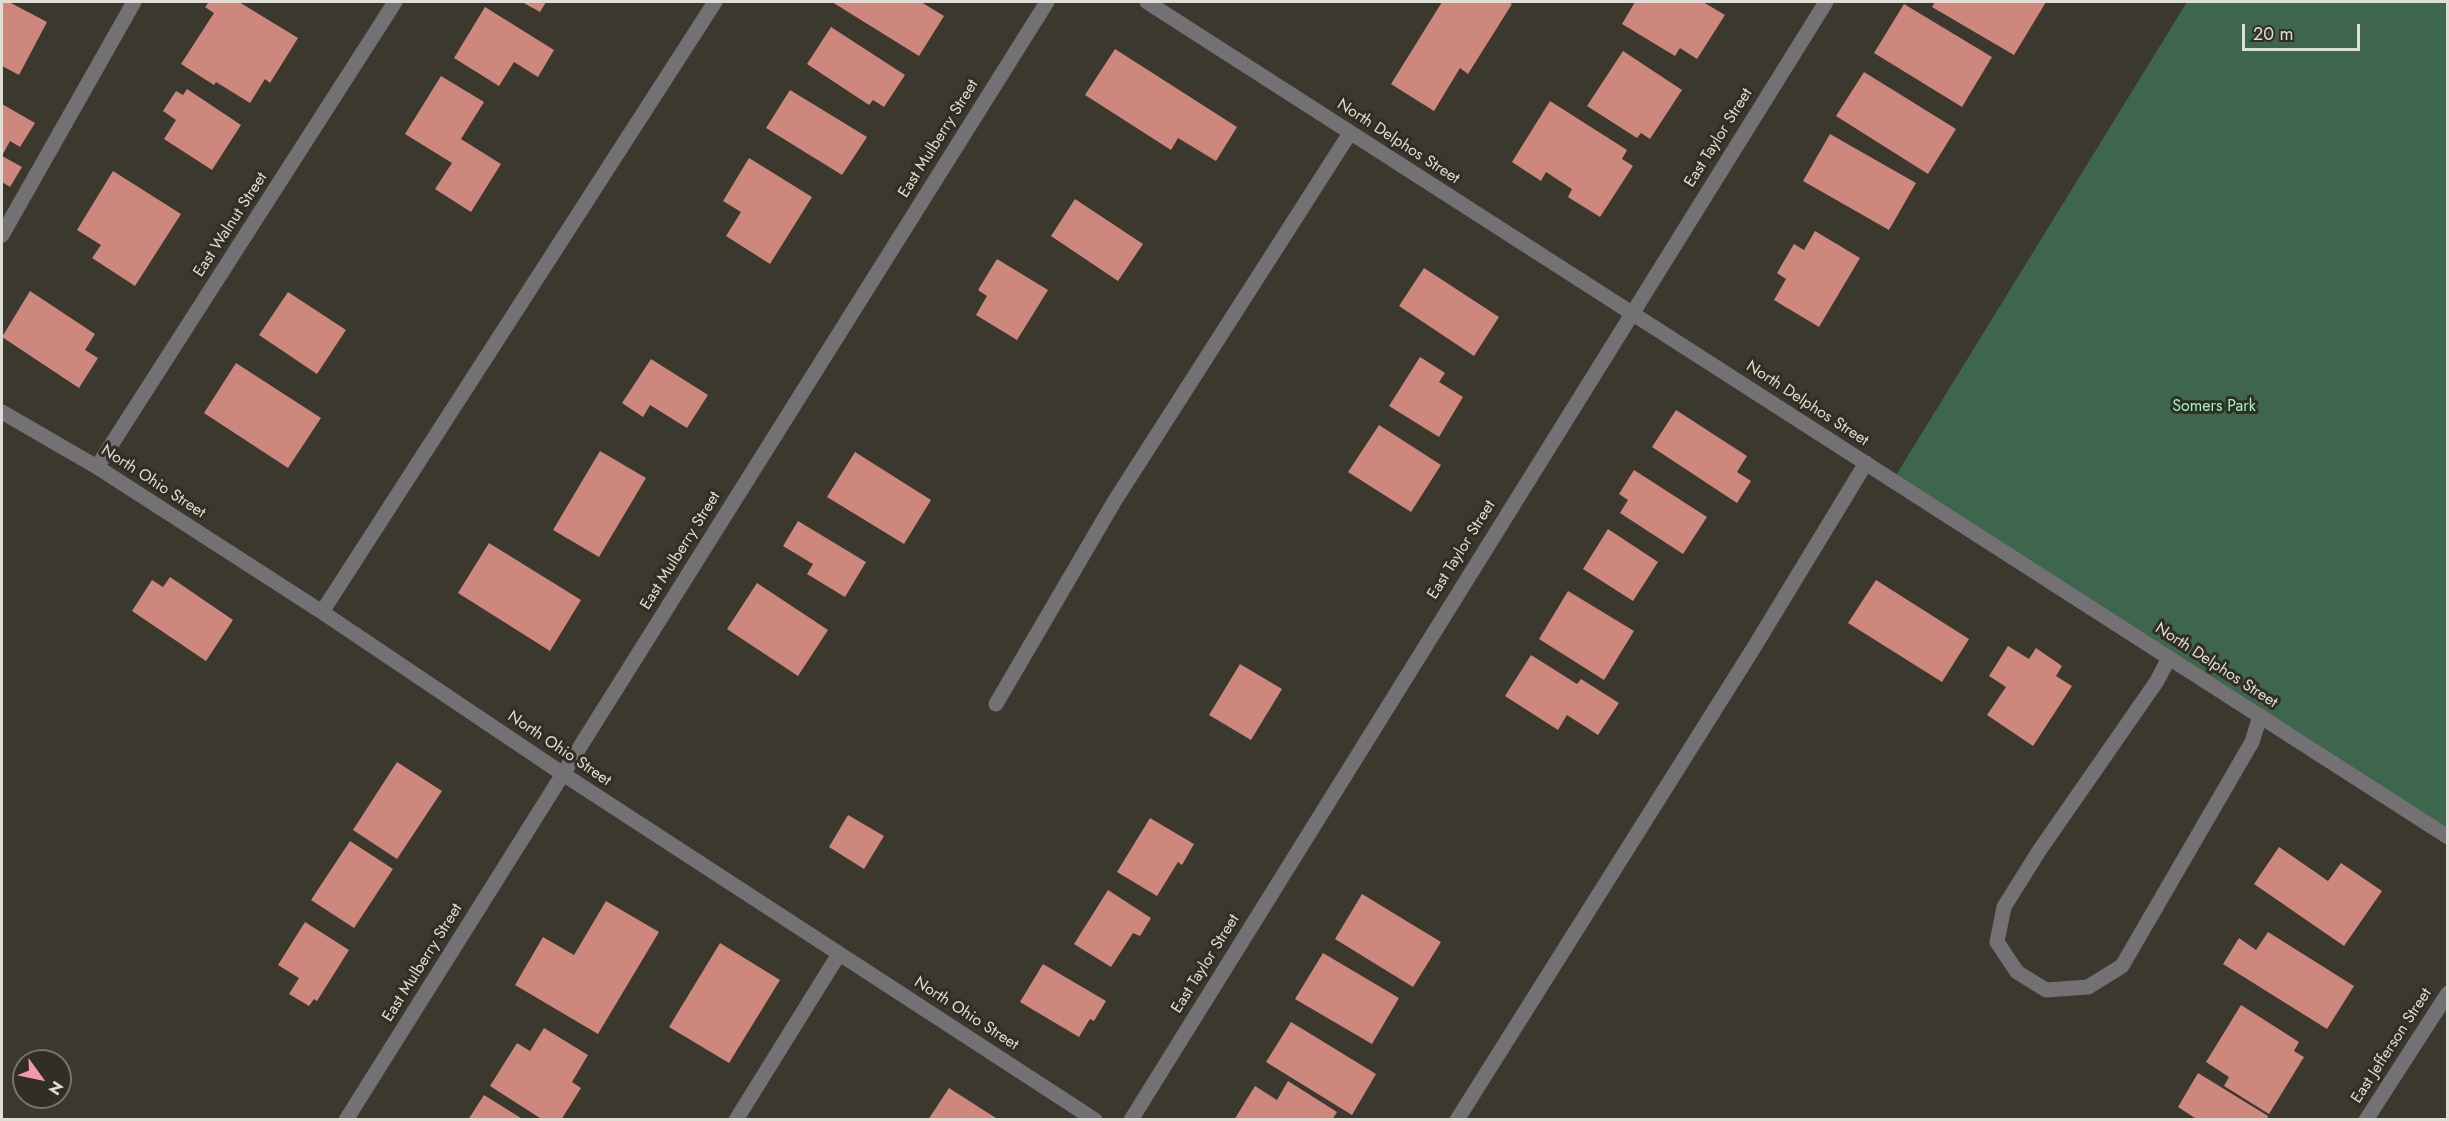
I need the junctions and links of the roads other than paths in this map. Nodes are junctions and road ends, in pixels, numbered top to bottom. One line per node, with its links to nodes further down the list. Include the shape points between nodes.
1 (134, 2): 8 (street)
2 (395, 2): 12 (street, East Walnut Street)
3 (715, 2): 13 (street)
4 (1047, 2): 17 (street, East Mulberry Street)
5 (1147, 2): 7 (street, North Delphos Street)
6 (1826, 2): 9 (street, East Taylor Street)
7 (1350, 133): 9 (street, North Delphos Street); 15 (street, via 1113,502)
8 (2, 235)
9 (1631, 312): 11 (street, North Delphos Street); 24 (street, East Taylor Street)
10 (2, 412): 12 (street, North Ohio Street)
11 (1866, 463): 14 (street, North Delphos Street); 25 (street)
12 (97, 467): 13 (street, North Ohio Street)
13 (322, 612): 17 (street, North Ohio Street)
14 (2169, 658): 16 (street, North Delphos Street); 16 (street, via 2004,907 1996,942 2017,972 2046,990 2088,987 2122,966 2252,742)
15 (996, 704)
16 (2260, 716): 18 (street, North Delphos Street)
17 (563, 774): 19 (street, North Ohio Street); 21 (street, East Mulberry Street)
18 (2448, 837)
19 (839, 954): 22 (street); 23 (street, North Ohio Street)
20 (2448, 993): 26 (street, East Jefferson Street)
21 (346, 1119)
22 (736, 1119)
23 (1095, 1119)
24 (1131, 1119)
25 (1457, 1119)
26 (2366, 1119)

